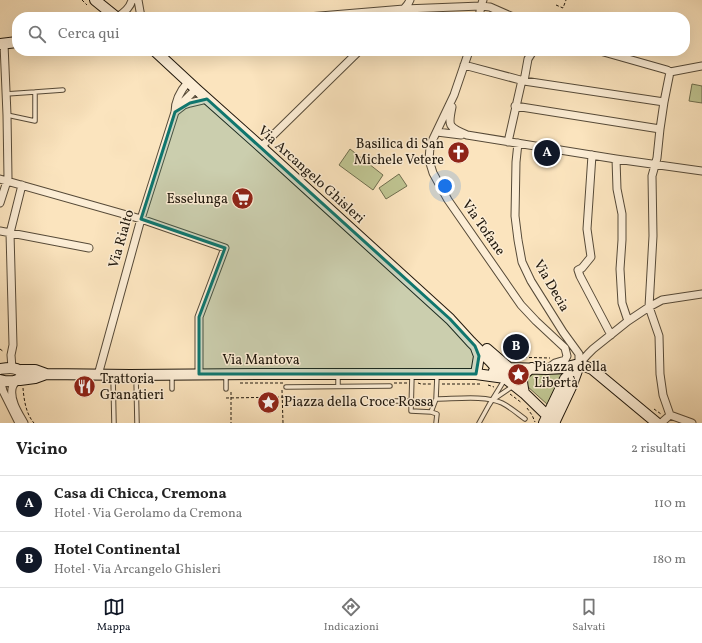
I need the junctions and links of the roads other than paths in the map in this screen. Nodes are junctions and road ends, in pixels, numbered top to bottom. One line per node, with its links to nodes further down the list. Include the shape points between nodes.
1 (95, 0): 7 (main road)
2 (132, 0): 8 (street)
3 (138, 0): 9 (street)
4 (410, 0): 6 (street)
5 (481, 2): 6 (street); 12 (street); 13 (street)
6 (404, 9): 10 (street); 11 (street)
7 (110, 12)
8 (124, 12)
9 (140, 12)
10 (368, 12)
11 (400, 12)
12 (480, 12)
13 (502, 12)
14 (12, 43): 15 (main road)
15 (2, 44): 29 (street)
16 (160, 56): 25 (main road, Via Arcangelo Ghisleri)
17 (354, 56): 41 (street)
18 (467, 56): 21 (street, Via Tofane)
19 (530, 56): 24 (street)
20 (618, 56): 23 (street)
21 (464, 66): 24 (street); 30 (street, Via Tofane)
22 (702, 66): 23 (street)
23 (670, 72): 32 (street)
24 (523, 81): 32 (street); 33 (street)
25 (188, 82): 26 (main road, Via Arcangelo Ghisleri); 34 (street, Via Rialto, via 183,87)
26 (196, 89): 31 (main road, Via Arcangelo Ghisleri); 34 (street, Via Rialto)
27 (63, 90): 28 (lane)
28 (35, 92): 29 (lane); 35 (lane, via 35,121)
29 (6, 94): 35 (street)
30 (454, 95): 37 (street, Via Tofane); 38 (street, via 449,122 457,131)
31 (207, 99): 34 (street, via 184,105); 41 (main road, Via Arcangelo Ghisleri)
32 (664, 102): 36 (street)
33 (515, 106): 36 (street); 39 (street)
34 (175, 112): 49 (street, Via Rialto)
35 (7, 115): 46 (street, via 8,178)
36 (660, 129): 44 (street)
37 (437, 132): 38 (street); 59 (street, Via Tofane, via 430,147 429,160 448,200 521,305)
38 (467, 135): 39 (street)
39 (508, 142): 40 (street)
40 (518, 143): 42 (street); 57 (street, Via Decia, via 515,216 522,262)
41 (261, 147): 55 (main road, Via Arcangelo Ghisleri)
42 (592, 155): 43 (street); 58 (street, via 587,229 591,257 578,270)
43 (616, 159): 44 (street); 56 (street, via 617,189 622,214 622,303)
44 (655, 164): 45 (street); 54 (street, via 652,176 653,236)
45 (702, 170)
46 (3, 180): 47 (street); 48 (street)
47 (22, 185): 49 (street); 51 (street)
48 (0, 203)
49 (142, 219): 67 (street, via 225,248 199,317); 72 (street, Via Rialto)
50 (0, 231): 51 (street)
51 (10, 233): 52 (street); 76 (street, via 13,345 11,355)
52 (89, 248)
53 (702, 294): 54 (street, via 662,300)
54 (649, 307): 56 (street); 94 (street, via 659,336 660,374 663,395)
55 (450, 319): 60 (main road, Via Arcangelo Ghisleri); 62 (main road, Via Arcangelo Ghisleri, via 475,337)
56 (628, 321): 58 (street)
57 (563, 332): 59 (street); 61 (street, Via Decia, via 579,354)
58 (611, 335): 61 (street)
59 (555, 338): 64 (street, Via Tofane, via 565,348 566,360 554,363)
60 (475, 346): 66 (main road, Via Arcangelo Ghisleri); 77 (main road, via 480,356)
61 (580, 364): 64 (main road); 96 (main road, via 571,387); 104 (main road, via 592,368)
62 (509, 368): 63 (main road); 66 (main road, Via Mantova)
63 (532, 368): 64 (main road); 87 (main road, via 522,378)
64 (547, 369)
65 (0, 370): 76 (main road)
66 (498, 371): 77 (main road, Via Mantova, via 485,372); 78 (main road, Via Arcangelo Ghisleri)
67 (200, 374): 68 (main road, Via Mantova); 75 (main road, Via Mantova)
68 (226, 374): 80 (main road, Via Mantova); 85 (lane)
69 (338, 374): 70 (main road, Via Mantova); 80 (main road, Via Mantova); 81 (lane)
70 (412, 374): 71 (main road, Via Mantova); 91 (lane)
71 (437, 374): 77 (main road, Via Mantova); 88 (lane)
72 (98, 375): 73 (main road, Via Mantova); 76 (main road, Via Mantova, via 46,374 34,378)
73 (113, 375): 74 (main road, Via Mantova); 99 (lane)
74 (136, 375): 75 (main road, Via Mantova); 100 (lane)
75 (172, 375): 84 (lane)
76 (18, 377): 79 (main road); 93 (street, via 12,387)
77 (482, 378): 78 (main road)
78 (505, 378): 86 (main road); 89 (lane)
79 (0, 380): 93 (street, via 2,391)
80 (304, 381): 81 (lane); 83 (lane)
81 (338, 386): 82 (lane)
82 (390, 386)
83 (286, 387)
84 (172, 389)
85 (226, 389)
86 (511, 390): 87 (main road); 89 (lane)
87 (527, 396): 96 (main road); 103 (main road)
88 (436, 399): 89 (lane); 92 (lane)
89 (493, 400): 95 (lane, via 502,403); 102 (lane)
90 (390, 401): 91 (lane)
91 (411, 401): 92 (lane, via 411,411)
92 (431, 412): 101 (lane, via 437,414)
93 (16, 413): 97 (street); 98 (street)
94 (670, 415): 105 (street); 106 (street)
95 (525, 419)
96 (551, 421)
97 (19, 423)
98 (24, 423)
99 (114, 423)
100 (137, 423)
101 (436, 423)
102 (479, 423)
103 (540, 423)
104 (657, 423)
105 (661, 423)
106 (692, 423)

